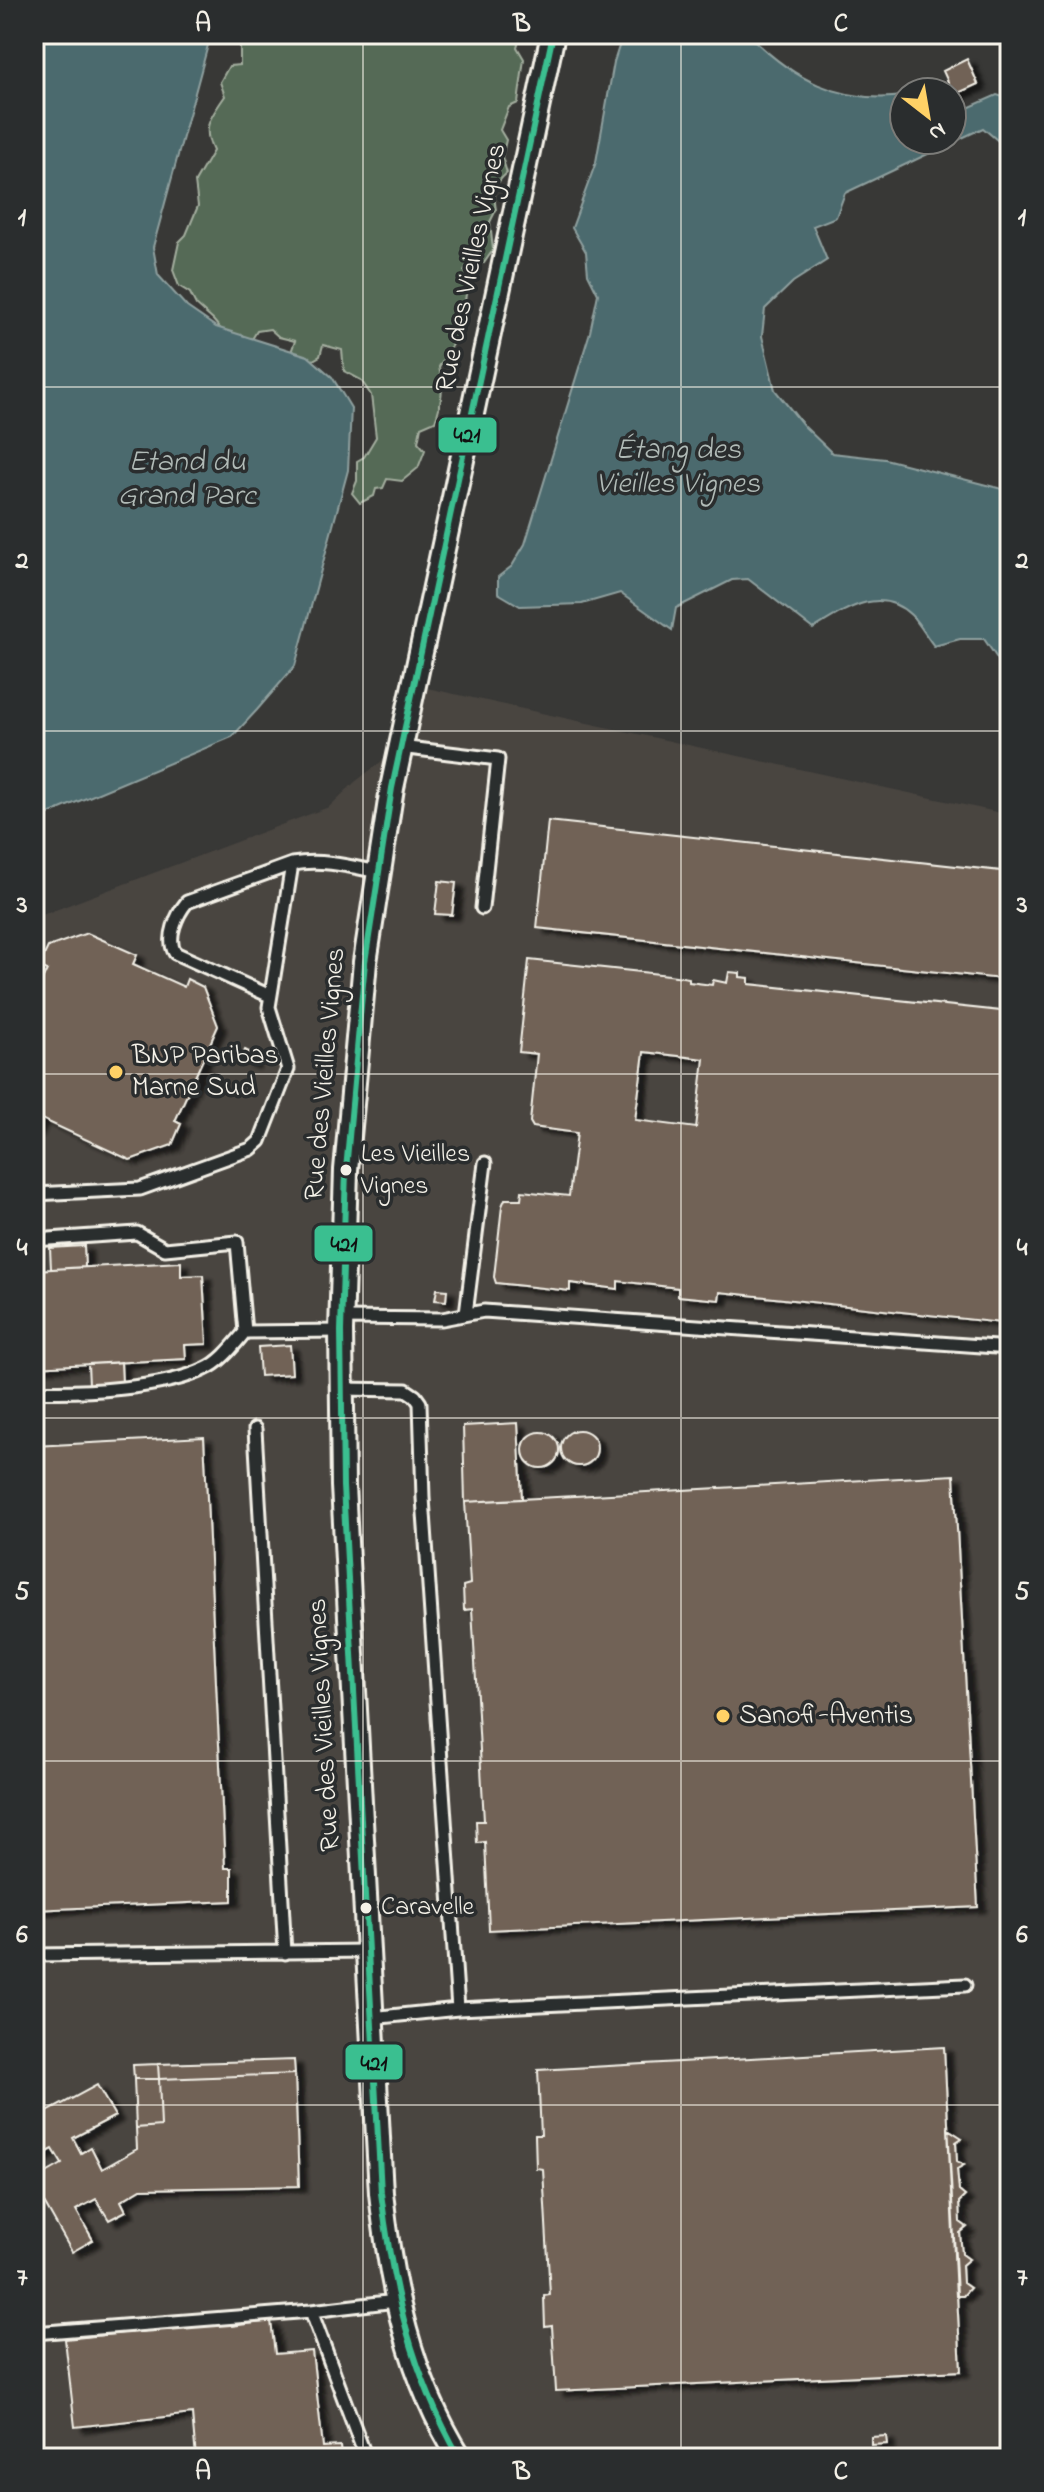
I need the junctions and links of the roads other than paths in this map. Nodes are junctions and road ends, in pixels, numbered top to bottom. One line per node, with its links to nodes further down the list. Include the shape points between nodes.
1 (553, 34): 2 (street, Rue des Vieilles Vignes)
2 (400, 747): 4 (street, Rue des Vieilles Vignes); 5 (lane, via 498,759)
3 (292, 864): 4 (lane, via 331,862); 6 (lane); 6 (lane, via 187,902 171,940 175,953)
4 (378, 872): 11 (street, Rue des Vieilles Vignes, via 354,1064)
5 (482, 908)
6 (270, 996): 8 (lane, via 271,1018 288,1069 255,1146 140,1189)
7 (485, 1163): 10 (lane)
8 (34, 1194)
9 (34, 1240): 12 (lane, via 137,1233 165,1249 237,1242)
10 (466, 1314): 11 (lane); 13 (lane, via 500,1312)
11 (341, 1324): 12 (lane); 14 (street, Rue des Vieilles Vignes)
12 (245, 1332): 15 (lane, via 206,1369 162,1384)
13 (1010, 1348)
14 (340, 1389): 17 (street, Rue des Vieilles Vignes); 21 (lane, via 406,1390 420,1403)
15 (34, 1391)
16 (255, 1429): 18 (lane)
17 (367, 1951): 18 (lane); 22 (street, Rue des Vieilles Vignes)
18 (285, 1953): 19 (lane)
19 (34, 1955)
20 (965, 1985): 21 (lane)
21 (458, 2009): 22 (lane)
22 (370, 2019): 23 (street, Rue des Vieilles Vignes, via 381,2193)
23 (396, 2301): 24 (lane); 27 (street, Rue des Vieilles Vignes, via 414,2364)
24 (311, 2311): 25 (lane); 26 (lane)
25 (34, 2333)
26 (366, 2458)
27 (460, 2458)

